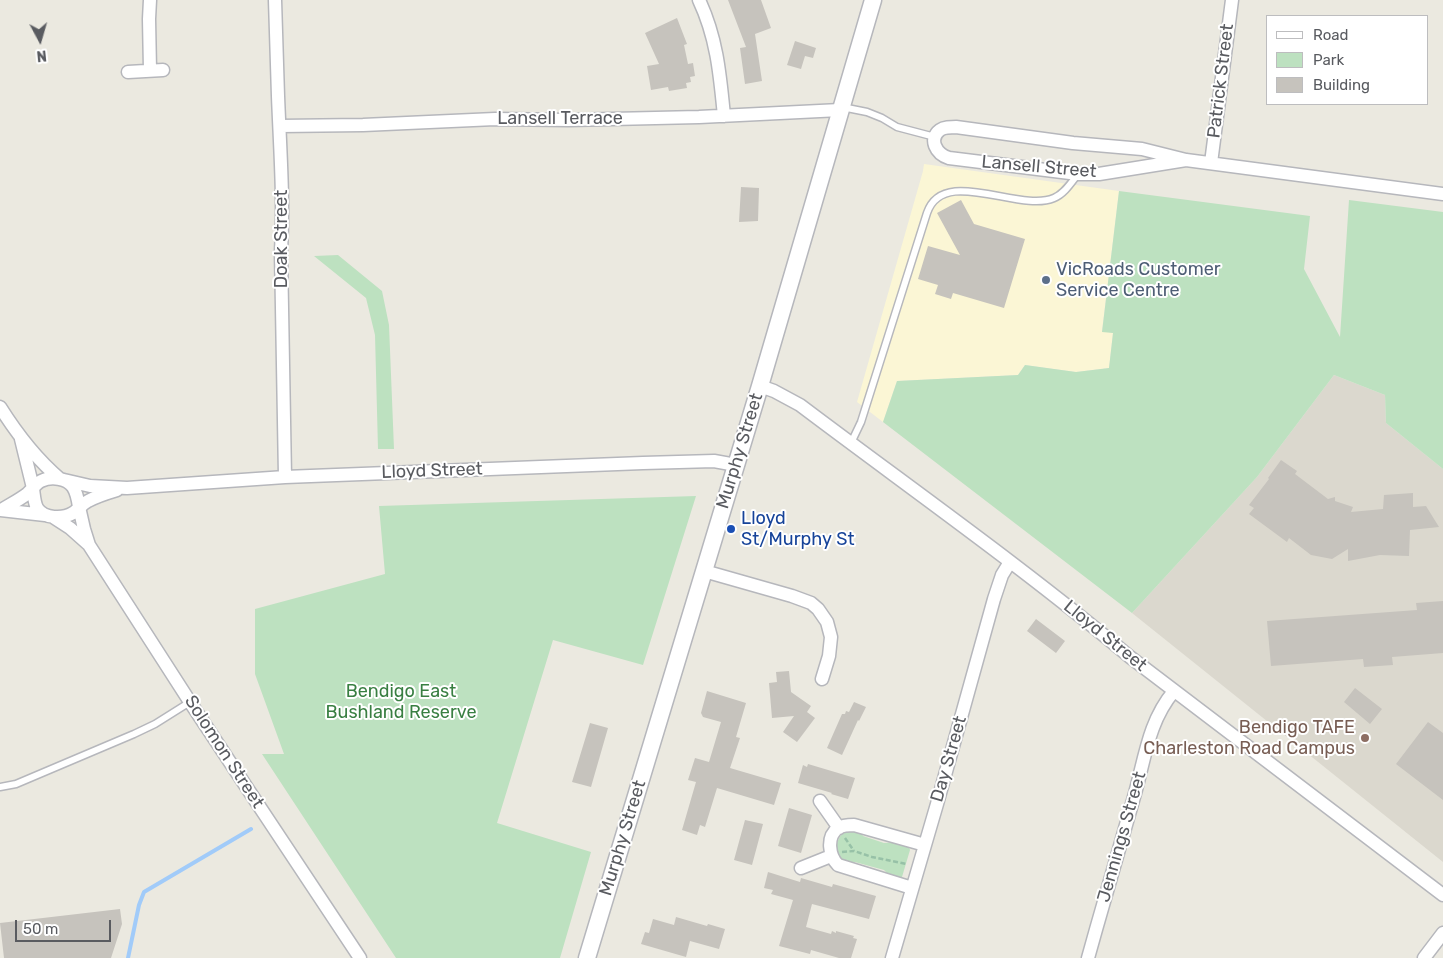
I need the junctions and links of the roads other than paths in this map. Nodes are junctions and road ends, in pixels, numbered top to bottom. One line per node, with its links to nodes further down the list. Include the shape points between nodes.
1 (150, 0): 6 (street, via 149,20 157,70)
2 (276, 0): 9 (street, Doak Street)
3 (699, 0): 8 (street, via 715,44)
4 (872, 0): 7 (street, Murphy Street)
5 (1232, 0): 12 (street, Patrick Street)
6 (128, 72)
7 (841, 108): 8 (street, Lansell Terrace); 10 (lane, via 867,112 897,127); 15 (street, Murphy Street)
8 (724, 116): 9 (street, Lansell Terrace)
9 (280, 126): 20 (street, Doak Street)
10 (935, 137): 11 (street, Lansell Street, via 943,128 956,127 1142,149); 13 (street, Lansell Street, via 938,152 949,158)
11 (1186, 160): 12 (street, Lansell Street); 13 (street, Lansell Street, via 1099,174)
12 (1211, 163): 14 (street, Lansell Street)
13 (1078, 174): 18 (lane, via 1062,193 1048,200 956,191 942,194 932,202 861,422)
14 (1443, 194)
15 (760, 386): 18 (street, Lloyd Street, via 800,405); 19 (street, Murphy Street)
16 (0, 408): 17 (street)
17 (21, 439): 21 (street); 22 (street)
18 (851, 443): 28 (street, Lloyd Street)
19 (736, 465): 20 (street, Lloyd Street, via 706,461); 29 (street, Murphy Street)
20 (285, 477): 23 (street, Lloyd Street)
21 (62, 480): 22 (street, via 45,479); 23 (street, Lloyd Street, via 90,486); 24 (street, via 73,486)
22 (33, 488): 25 (street); 26 (street, via 36,506)
23 (127, 488): 24 (street, Lloyd Street, via 96,497)
24 (79, 507): 26 (street, via 68,515); 27 (street, Solomon Street)
25 (2, 509): 26 (street)
26 (49, 516): 27 (street, Solomon Street)
27 (90, 545): 32 (street, Solomon Street)
28 (1010, 562): 31 (street, Lloyd Street); 36 (street, Day Street, via 994,599)
29 (704, 571): 30 (street, via 792,596 818,609 824,615 831,637); 43 (street, Murphy Street)
30 (822, 679)
31 (1174, 691): 40 (street, Lloyd Street); 45 (street, Jennings Street, via 1158,714 1151,732)
32 (190, 702): 33 (lane, via 134,734 16,784); 42 (street, Solomon Street)
33 (0, 787)
34 (820, 800): 35 (street)
35 (839, 828): 36 (street, via 858,826); 37 (street, via 830,843)
36 (925, 846): 39 (street, Day Street)
37 (831, 856): 38 (street); 39 (street, via 845,868)
38 (801, 868)
39 (912, 888): 44 (street, Day Street)
40 (1443, 895)
41 (1443, 933): 46 (street)
42 (360, 958)
43 (587, 958)
44 (892, 958)
45 (1088, 958)
46 (1424, 958)

